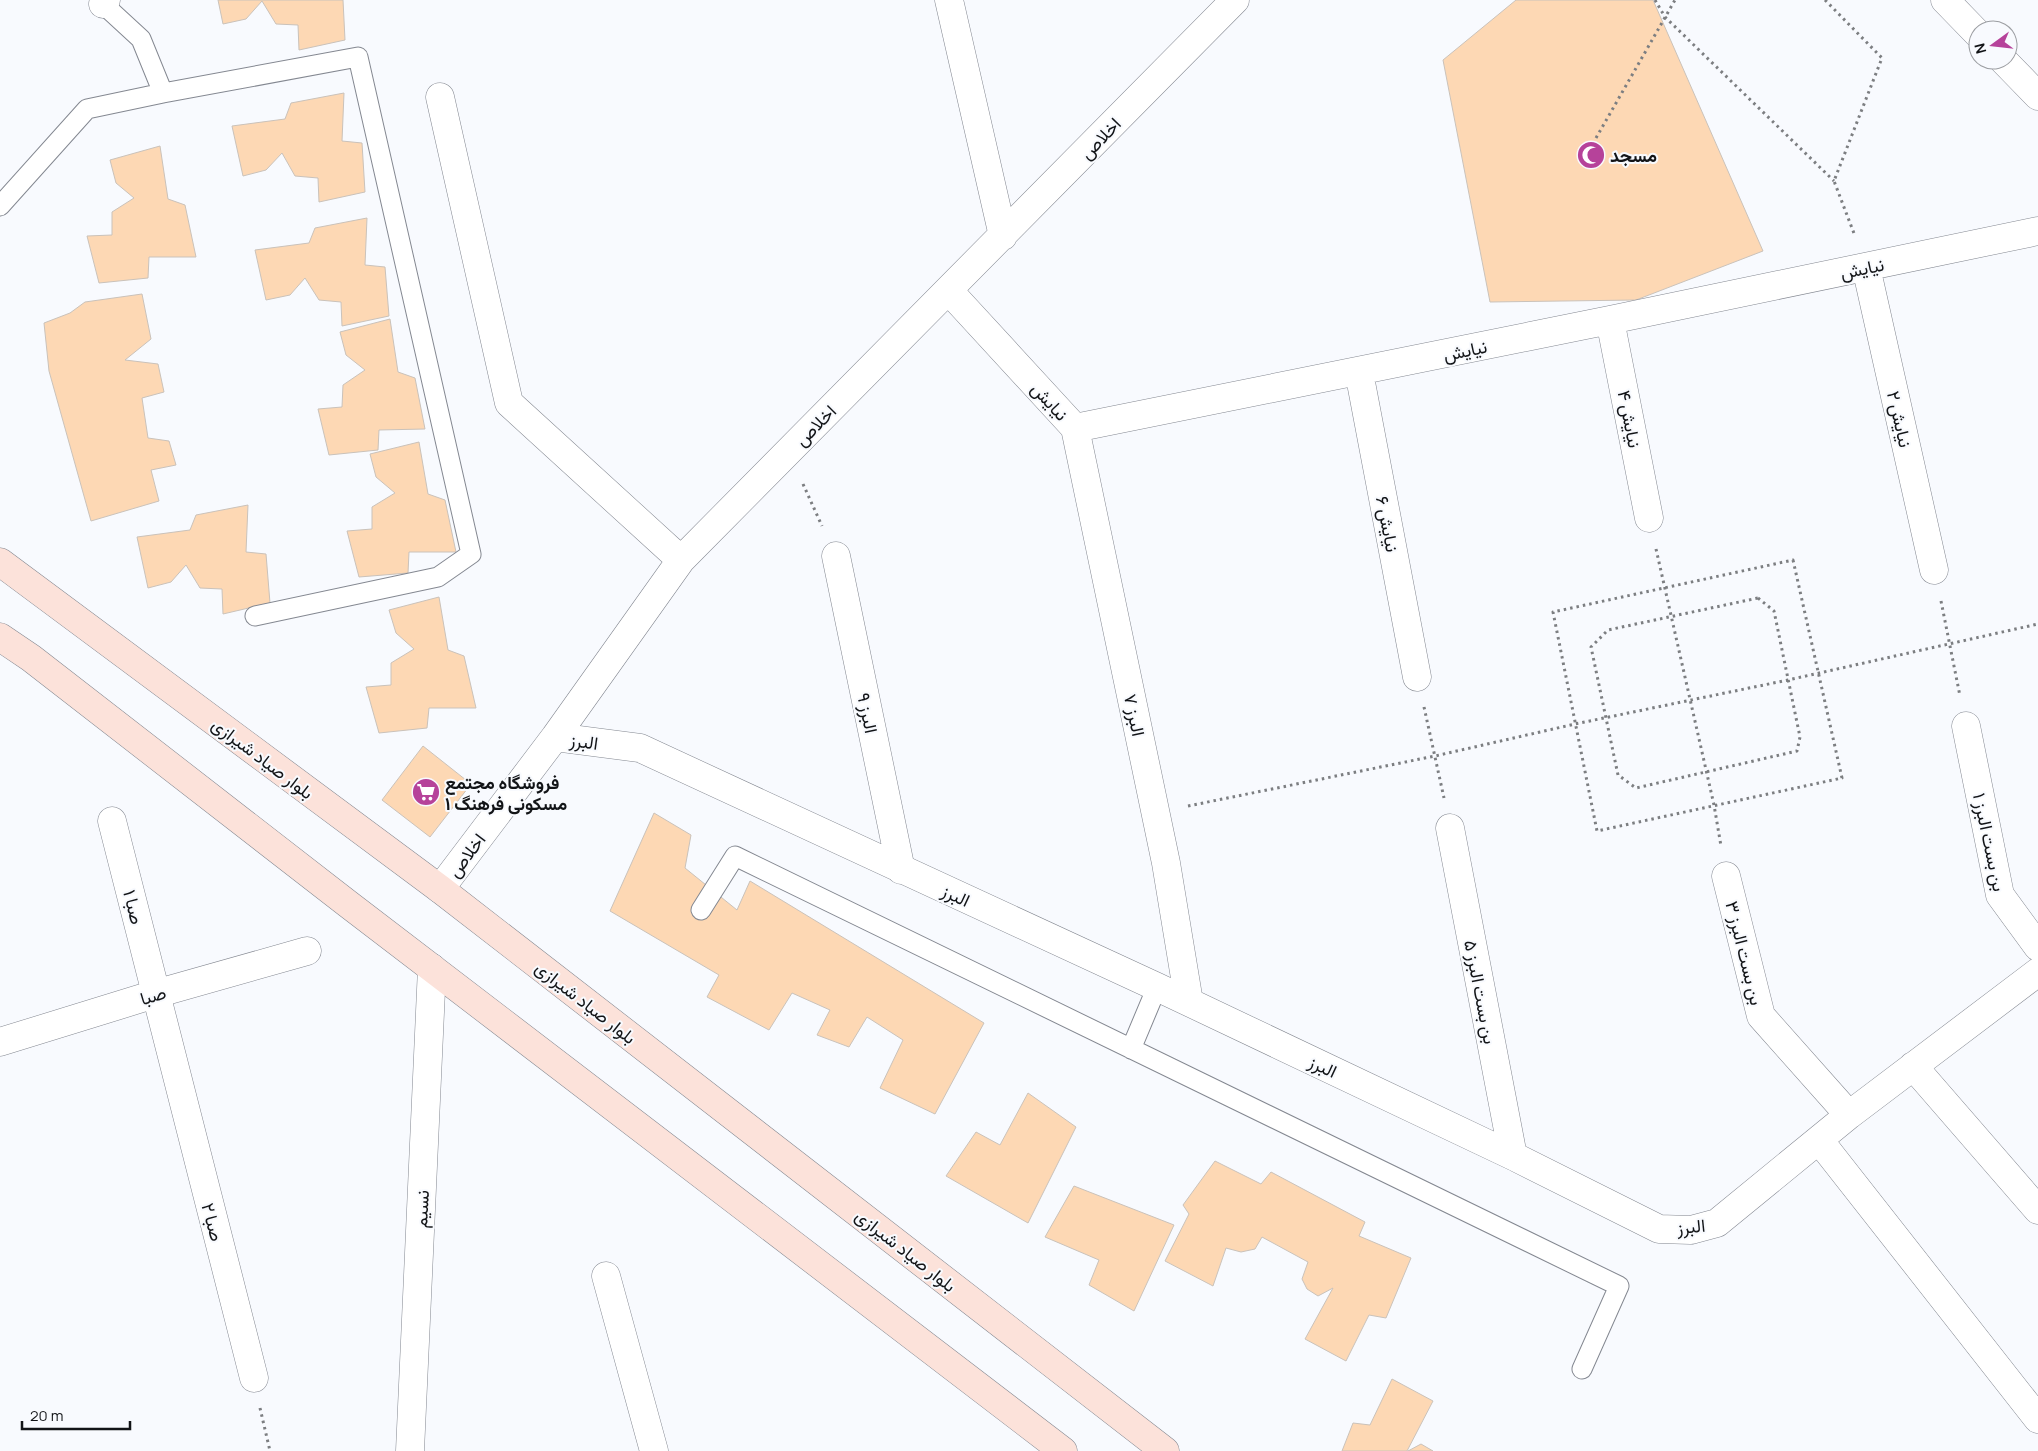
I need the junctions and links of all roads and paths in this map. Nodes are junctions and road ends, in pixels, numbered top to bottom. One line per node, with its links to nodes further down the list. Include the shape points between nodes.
1 (949, 0): 18 (street)
2 (1235, 0): 18 (street, اخلاص)
3 (1655, 0): 8 (path)
4 (1675, 0): 8 (path)
5 (1824, 0): 15 (path, via 1882,58)
6 (1945, 0): 9 (street)
7 (105, 2): 11 (lane, via 141,40)
8 (1665, 16): 14 (path); 15 (path)
9 (1968, 24)
10 (2013, 70): 13 (street)
11 (162, 93): 16 (lane, via 87,109); 32 (lane, via 358,57 471,554 438,577)
12 (440, 96): 27 (street, via 509,403)
13 (2038, 96)
14 (1596, 138)
15 (1834, 180): 19 (path)
16 (0, 206)
17 (2038, 231): 19 (street, نیایش)
18 (1003, 236): 20 (street, اخلاص)
19 (1866, 267): 21 (street, نیایش); 29 (street, نیایش ۲)
20 (949, 291): 23 (street, نیایش); 24 (street, اخلاص)
21 (1610, 320): 22 (street, نیایش); 25 (street, نیایش ۴)
22 (1359, 372): 23 (street, نیایش); 39 (street, نیایش ۶)
23 (1075, 428): 49 (street, البرز ۷)
24 (788, 452): 26 (path); 27 (street, اخلاص)
25 (1649, 518): 30 (path)
26 (836, 556): 52 (street, البرز ۹)
27 (681, 560): 45 (street, اخلاص)
28 (0, 562): 54 (main road, بلوار صیاد شیرازی)
29 (1934, 570): 35 (path)
30 (1665, 588): 31 (path); 38 (path, via 1793,560); 43 (path, via 1553,612)
31 (1672, 615): 40 (path, via 1758,598 1774,610); 41 (path); 42 (path, via 1608,630 1591,647)
32 (255, 616)
33 (2038, 624): 35 (path)
34 (0, 637): 37 (main road)
35 (1950, 644): 38 (path); 44 (path)
36 (0, 645): 37 (main road)
37 (30, 658): 58 (main road)
38 (1818, 672): 40 (path); 48 (path, via 1842,778)
39 (1417, 677): 46 (path)
40 (1788, 680): 41 (path); 47 (path, via 1800,736 1797,750)
41 (1690, 699): 42 (path); 47 (path)
42 (1605, 718): 43 (path); 47 (path, via 1618,775 1636,788)
43 (1575, 724): 46 (path); 48 (path, via 1596,830)
44 (1966, 726): 56 (street, بن بست البرز ۱, via 2000,895)
45 (555, 737): 52 (street, البرز, via 640,748); 54 (street, اخلاص)
46 (1435, 756): 49 (path); 51 (path)
47 (1707, 772): 48 (path)
48 (1714, 805): 53 (path)
49 (1155, 812): 62 (street, البرز ۷)
50 (112, 821): 61 (street, صبا ۱)
51 (1450, 828): 68 (street, بن بست البرز ۵)
52 (901, 870): 60 (street, البرز)
53 (1726, 876): 66 (street, بن بست البرز ۳, via 1761,1016)
54 (440, 889): 78 (main road, بلوار صیاد شیرازی)
55 (701, 910): 64 (lane, via 735,856)
56 (2038, 947)
57 (307, 952): 61 (street, صبا)
58 (432, 968): 75 (street, نسیم); 77 (main road)
59 (2038, 972): 65 (street, البرز)
60 (1157, 987): 62 (street, البرز); 64 (lane)
61 (155, 994): 63 (street, صبا); 72 (street, صبا ۲)
62 (1189, 1002): 68 (street, البرز)
63 (0, 1042)
64 (1131, 1049): 71 (lane, via 1618,1286)
65 (1914, 1066): 66 (street, البرز); 69 (street)
66 (1850, 1116): 67 (street, البرز)
67 (1819, 1140): 68 (street, البرز, via 1717,1223 1691,1230 1659,1229); 73 (street)
68 (1513, 1156)
69 (2038, 1210)
70 (606, 1276): 76 (street)
71 (1582, 1369)
72 (254, 1378): 74 (path)
73 (2038, 1419)
74 (270, 1451)
75 (410, 1451)
76 (654, 1451)
77 (1063, 1451)
78 (1165, 1451)

